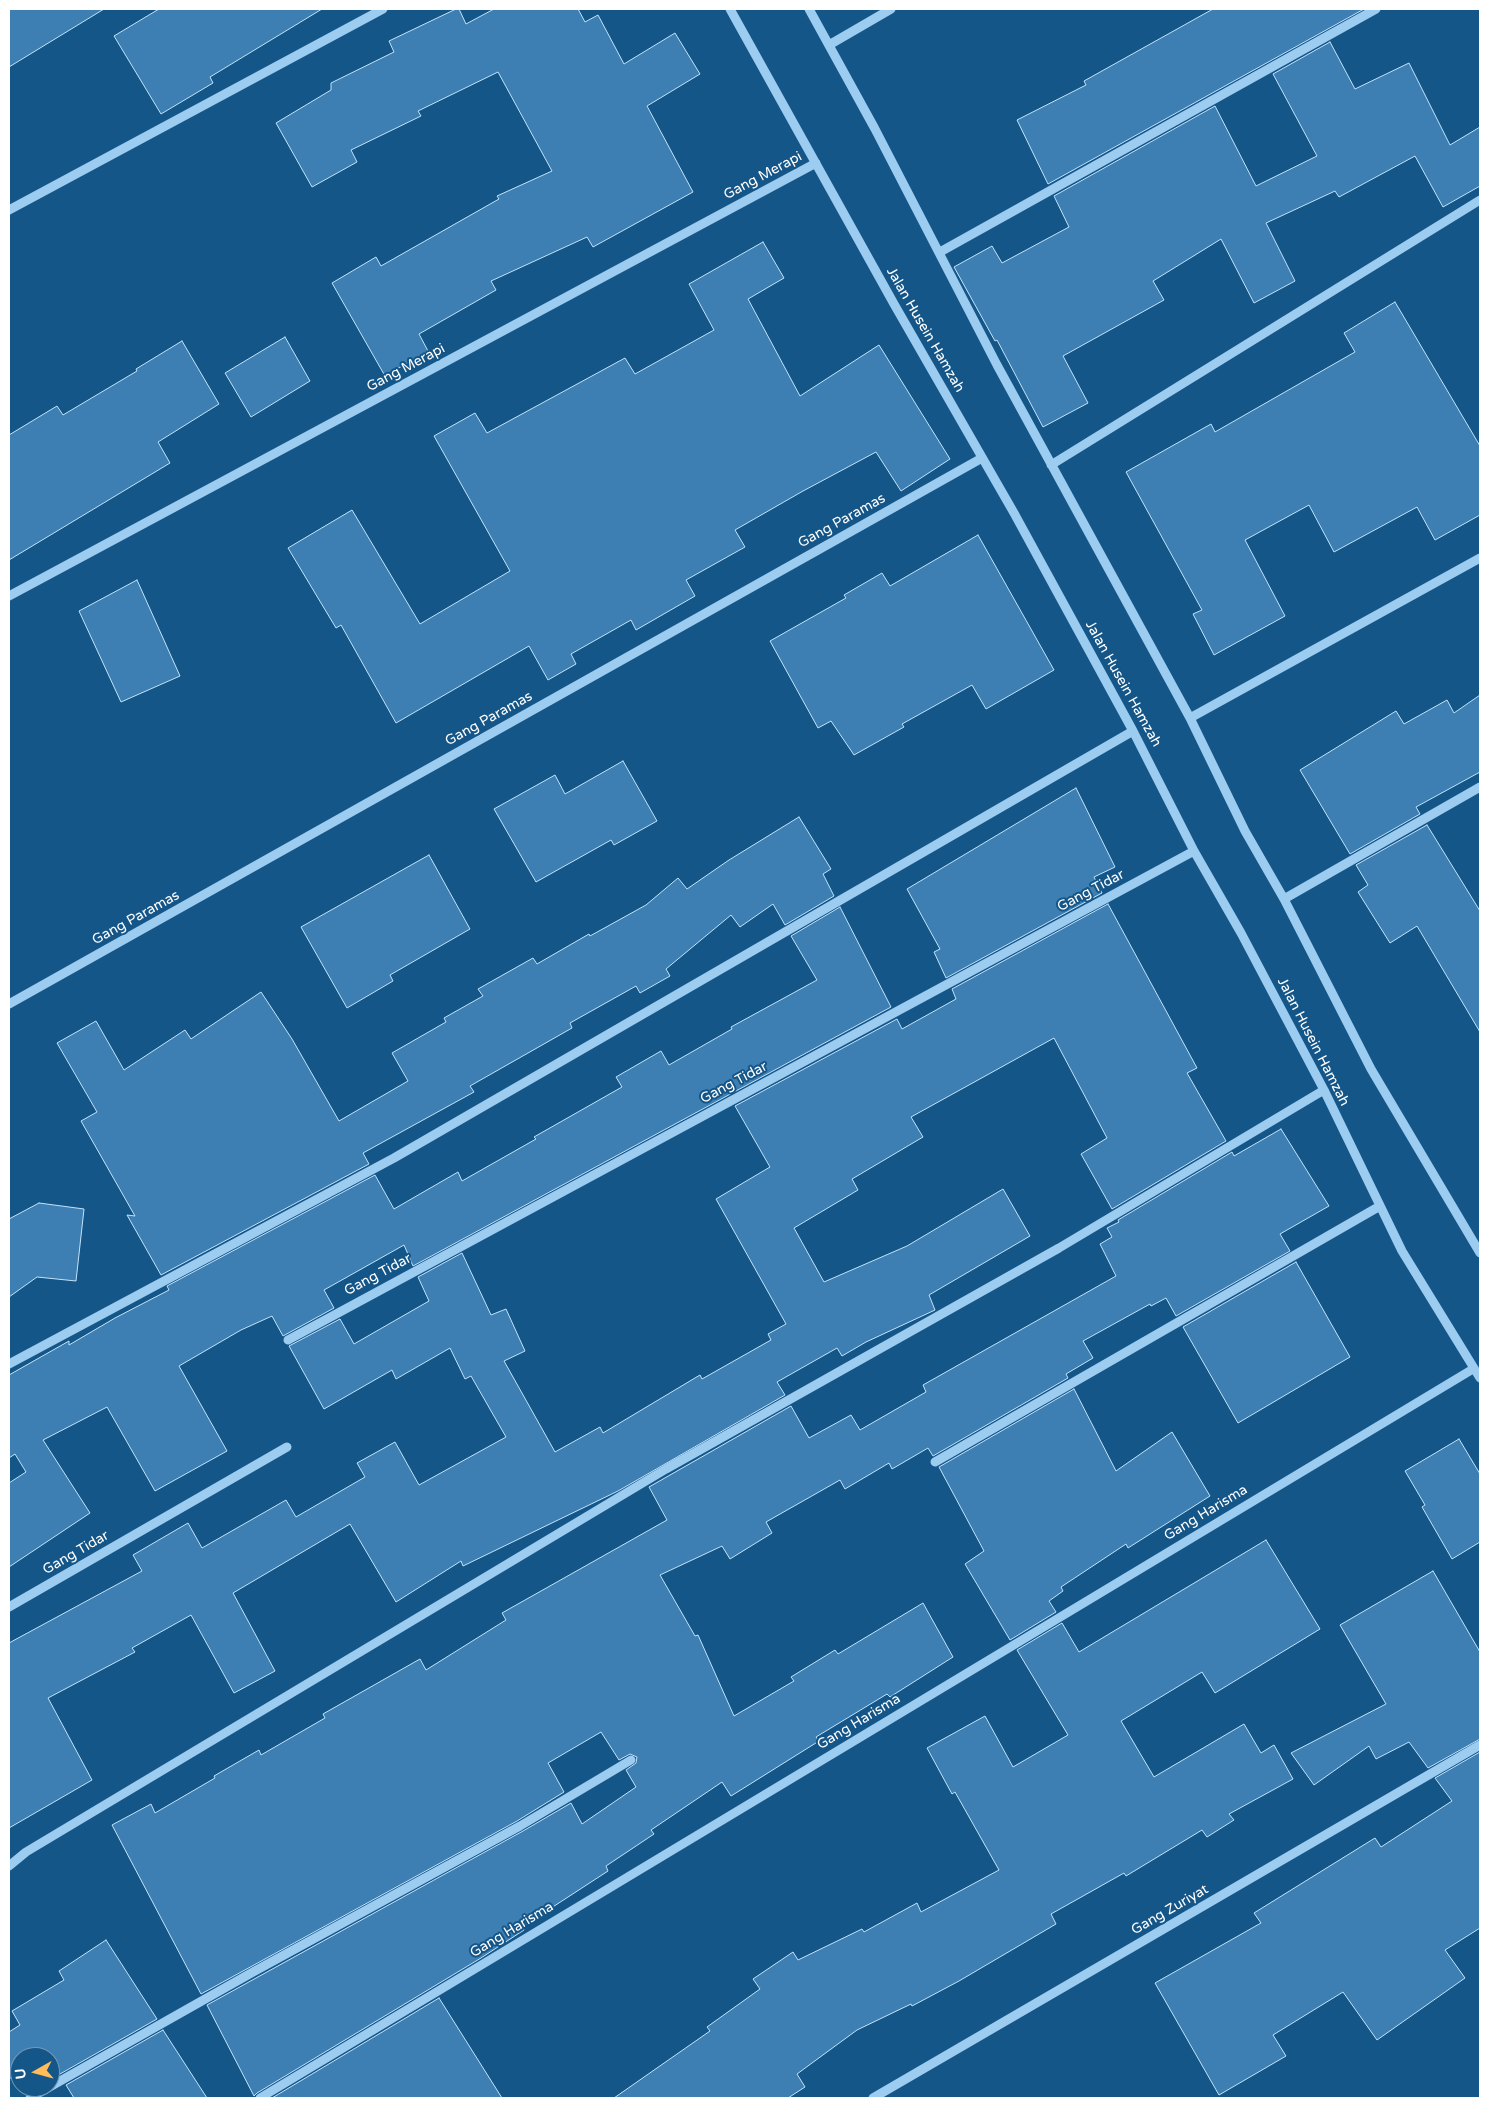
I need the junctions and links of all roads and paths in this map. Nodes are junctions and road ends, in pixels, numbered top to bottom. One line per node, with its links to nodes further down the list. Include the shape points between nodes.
1 (383, 9): 9 (street)
2 (730, 9): 7 (street, Jalan Husein Hamzah)
3 (809, 9): 6 (street)
4 (891, 9): 6 (street)
5 (1376, 9): 10 (street)
6 (829, 45): 10 (street)
7 (816, 163): 11 (street, Jalan Husein Hamzah); 14 (street, Gang Merapi)
8 (1480, 200): 12 (street)
9 (9, 210)
10 (940, 252): 12 (street)
11 (982, 458): 16 (street, Jalan Husein Hamzah); 20 (street, Gang Paramas)
12 (1051, 464): 15 (street)
13 (1480, 558): 15 (street)
14 (9, 596)
15 (1190, 718): 19 (street, via 1245,831)
16 (1133, 732): 18 (street, Jalan Husein Hamzah); 25 (street, via 394,1158)
17 (1480, 787): 19 (street)
18 (1194, 851): 21 (street, Jalan Husein Hamzah); 24 (street, Gang Tidar)
19 (1284, 899): 23 (street, via 1371,1069)
20 (9, 1004)
21 (1324, 1090): 22 (street, Jalan Husein Hamzah); 33 (street, via 1059,1248 666,1469 43,1841)
22 (1380, 1206): 26 (street, Jalan Husein Hamzah, via 1402,1251); 29 (street)
23 (1479, 1248)
24 (288, 1340)
25 (9, 1364)
26 (1473, 1369): 27 (street, Jalan Husein Hamzah); 35 (street, Gang Harisma)
27 (1480, 1378)
28 (287, 1447): 30 (street, Gang Tidar)
29 (935, 1462)
30 (9, 1607)
31 (1480, 1745): 36 (street, Gang Zuriyat)
32 (631, 1760): 34 (street, via 520,1826)
33 (9, 1866)
34 (30, 2098)
35 (260, 2098)
36 (874, 2098)

